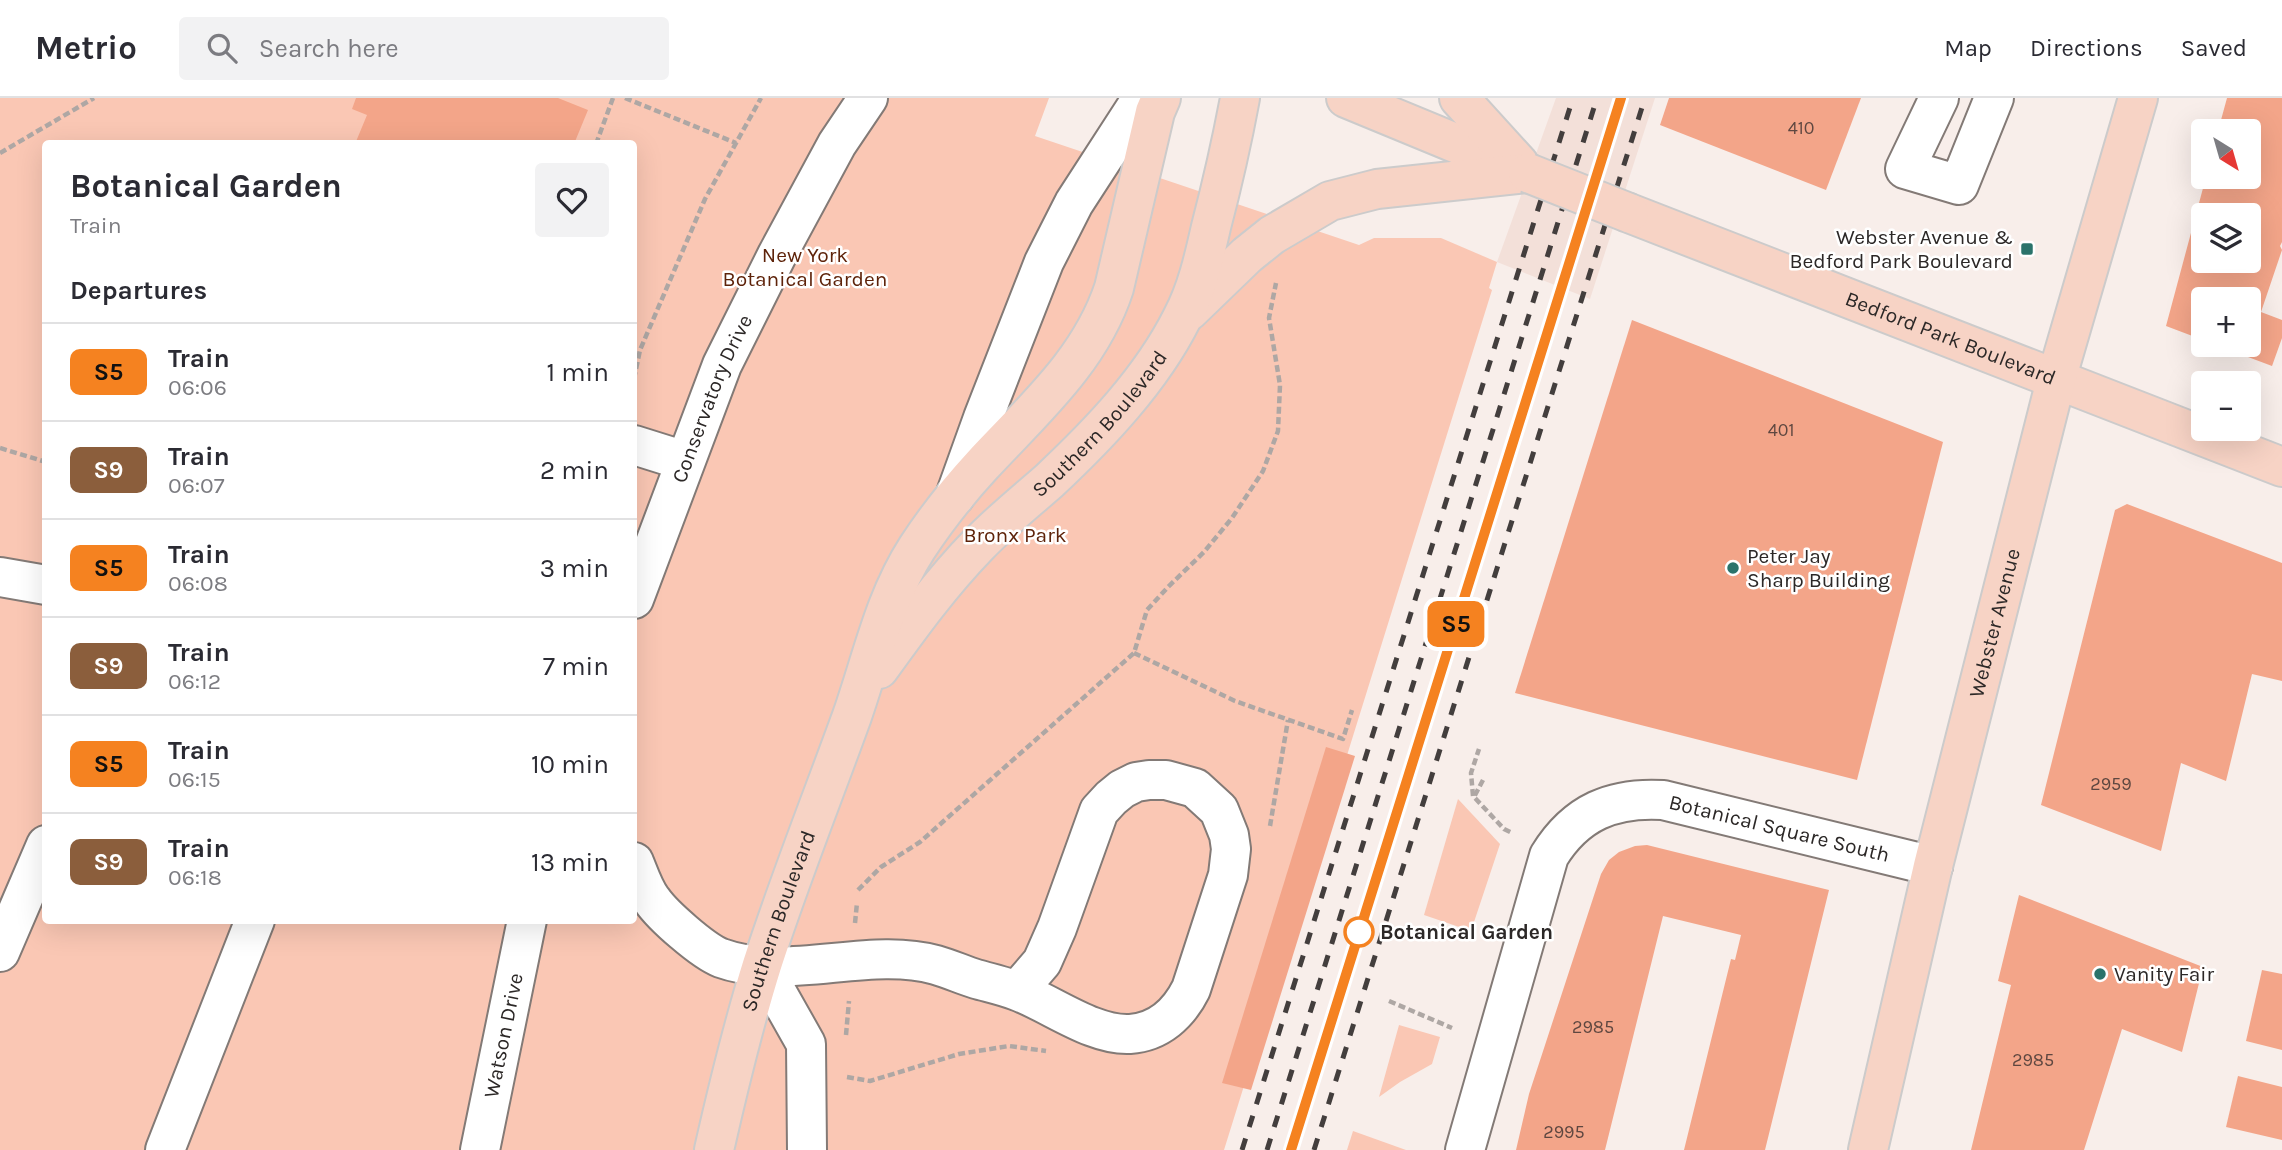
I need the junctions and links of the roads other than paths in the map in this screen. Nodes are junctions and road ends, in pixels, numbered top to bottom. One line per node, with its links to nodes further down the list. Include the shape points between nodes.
1 (868, 98): 14 (street, Conservatory Drive, via 776,255 722,365)
2 (1142, 98): 16 (street, via 1074,203 1044,262)
3 (1161, 98): 16 (main road, Southern Boulevard, via 1108,309 1071,369)
4 (1240, 98): 11 (main road, Southern Boulevard, via 1204,255)
5 (1346, 98): 10 (main road, Bedford Park Boulevard)
6 (1459, 98): 10 (main road)
7 (1939, 98): 8 (street, via 1905,169 1959,185)
8 (1994, 98)
9 (2138, 98): 12 (main road, Webster Avenue)
10 (1528, 173): 11 (main road, via 1377,189 1330,201 1247,255); 12 (main road, Bedford Park Boulevard, bridge)
11 (1182, 318): 20 (main road, Southern Boulevard, via 1110,421 978,545 919,613)
12 (2056, 380): 15 (main road, Bedford Park Boulevard); 22 (main road, Webster Avenue)
13 (637, 446): 14 (street)
14 (685, 461): 19 (street, Conservatory Drive)
15 (2282, 467)
16 (955, 496): 20 (main road, Southern Boulevard, via 902,573)
17 (0, 577): 18 (street)
18 (42, 584)
19 (637, 591)
20 (859, 696): 28 (main road, Southern Boulevard)
21 (42, 854): 27 (street)
22 (1933, 866): 34 (street, Botanical Square South, via 1681,803 1625,801 1589,814 1560,838 1549,856); 35 (main road, Webster Avenue)
23 (637, 873): 24 (street)
24 (643, 896): 28 (street, via 700,947 721,958)
25 (253, 924): 30 (street)
26 (527, 925): 31 (street, Watson Drive)
27 (0, 952)
28 (762, 965): 29 (street, via 895,958 935,965); 32 (main road, Southern Boulevard); 33 (street, via 806,1044)
29 (1017, 991): 29 (street, via 1101,1030 1118,1033 1147,1030 1174,1015 1191,989 1228,875 1231,849 1219,810 1195,788 1166,780 1136,782 1111,798 1091,830 1042,962)
30 (165, 1150)
31 (480, 1150)
32 (714, 1150)
33 (807, 1150)
34 (1465, 1150)
35 (1868, 1150)

